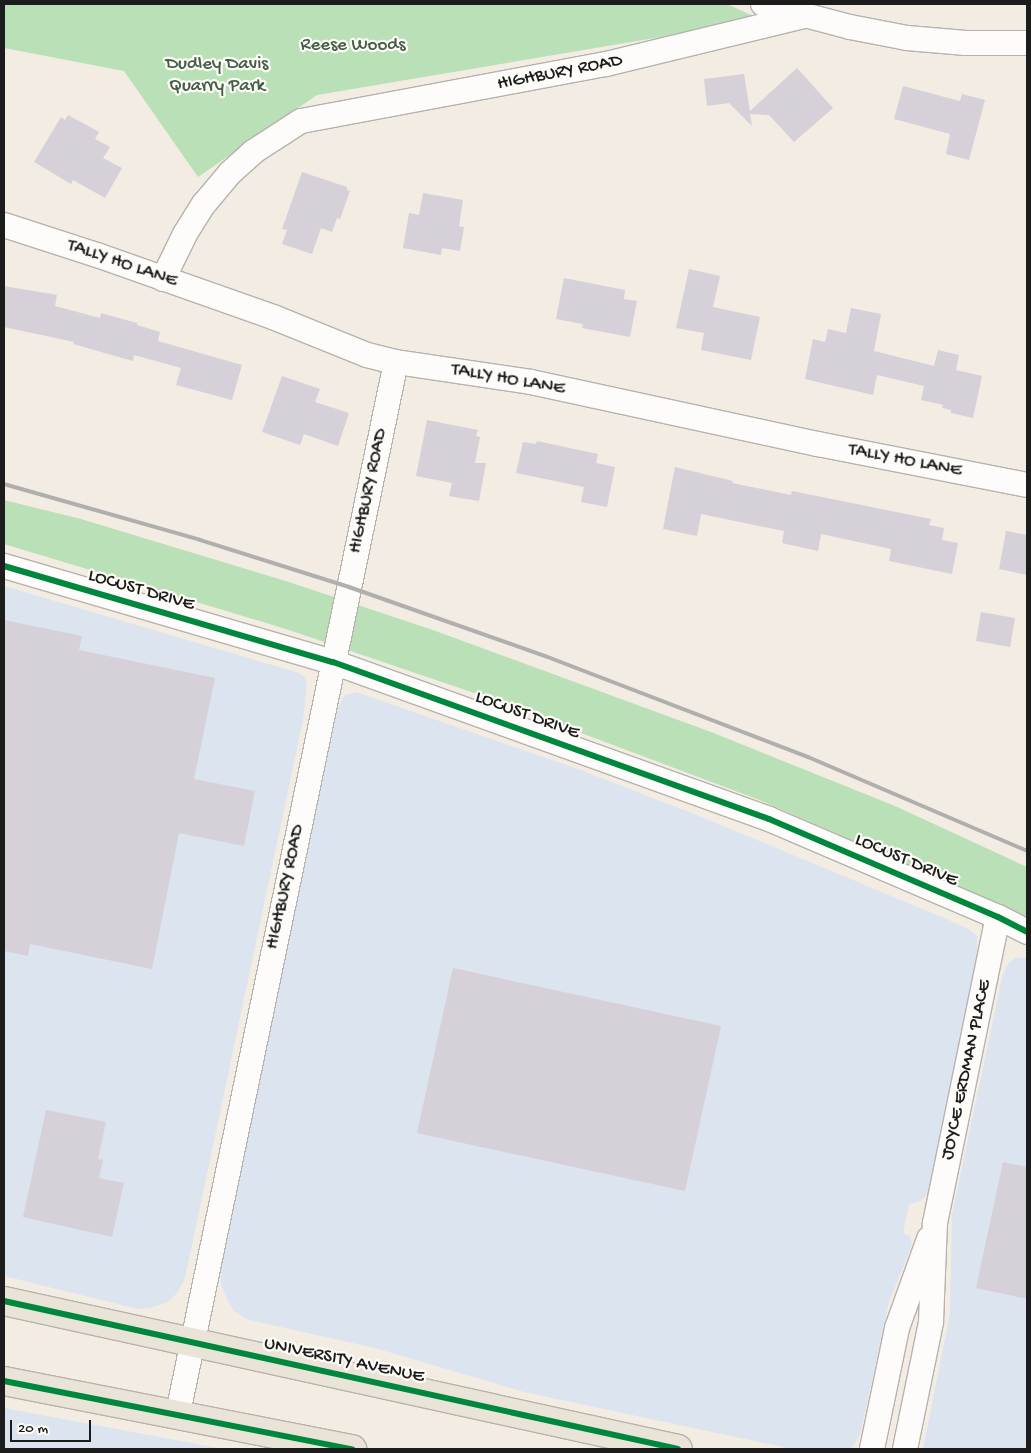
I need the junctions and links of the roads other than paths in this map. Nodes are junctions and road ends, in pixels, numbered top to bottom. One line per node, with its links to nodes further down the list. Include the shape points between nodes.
1 (763, 4): 2 (street)
2 (804, 16): 3 (street, HIGHBURY ROAD, via 869,32 928,41); 5 (street, HIGHBURY ROAD, via 606,64 301,121 253,152 230,173 204,204 185,234)
3 (1027, 43)
4 (4, 225): 5 (street, TALLY HO LANE)
5 (163, 279): 6 (street, TALLY HO LANE, via 273,317 367,355)
6 (396, 362): 7 (street, TALLY HO LANE, via 531,382); 9 (street, HIGHBURY ROAD)
7 (1027, 485)
8 (4, 566): 9 (street, LOCUST DRIVE)
9 (333, 662): 10 (street, LOCUST DRIVE, via 768,819); 16 (street, HIGHBURY ROAD)
10 (998, 917): 11 (street, LOCUST DRIVE); 12 (street, JOYCE ERDMAN PLACE)
11 (1027, 932)
12 (935, 1223): 21 (street, JOYCE ERDMAN PLACE, via 897,1328); 22 (street, JOYCE ERDMAN PLACE, via 930,1328)
13 (4, 1301): 14 (main road, UNIVERSITY AVENUE)
14 (59, 1315): 15 (main road); 16 (main road, UNIVERSITY AVENUE)
15 (4, 1321)
16 (192, 1344): 18 (street, HIGHBURY ROAD); 20 (main road, UNIVERSITY AVENUE)
17 (4, 1381): 18 (main road)
18 (178, 1414): 19 (main road)
19 (352, 1449)
20 (678, 1449)
21 (872, 1449)
22 (905, 1449)

